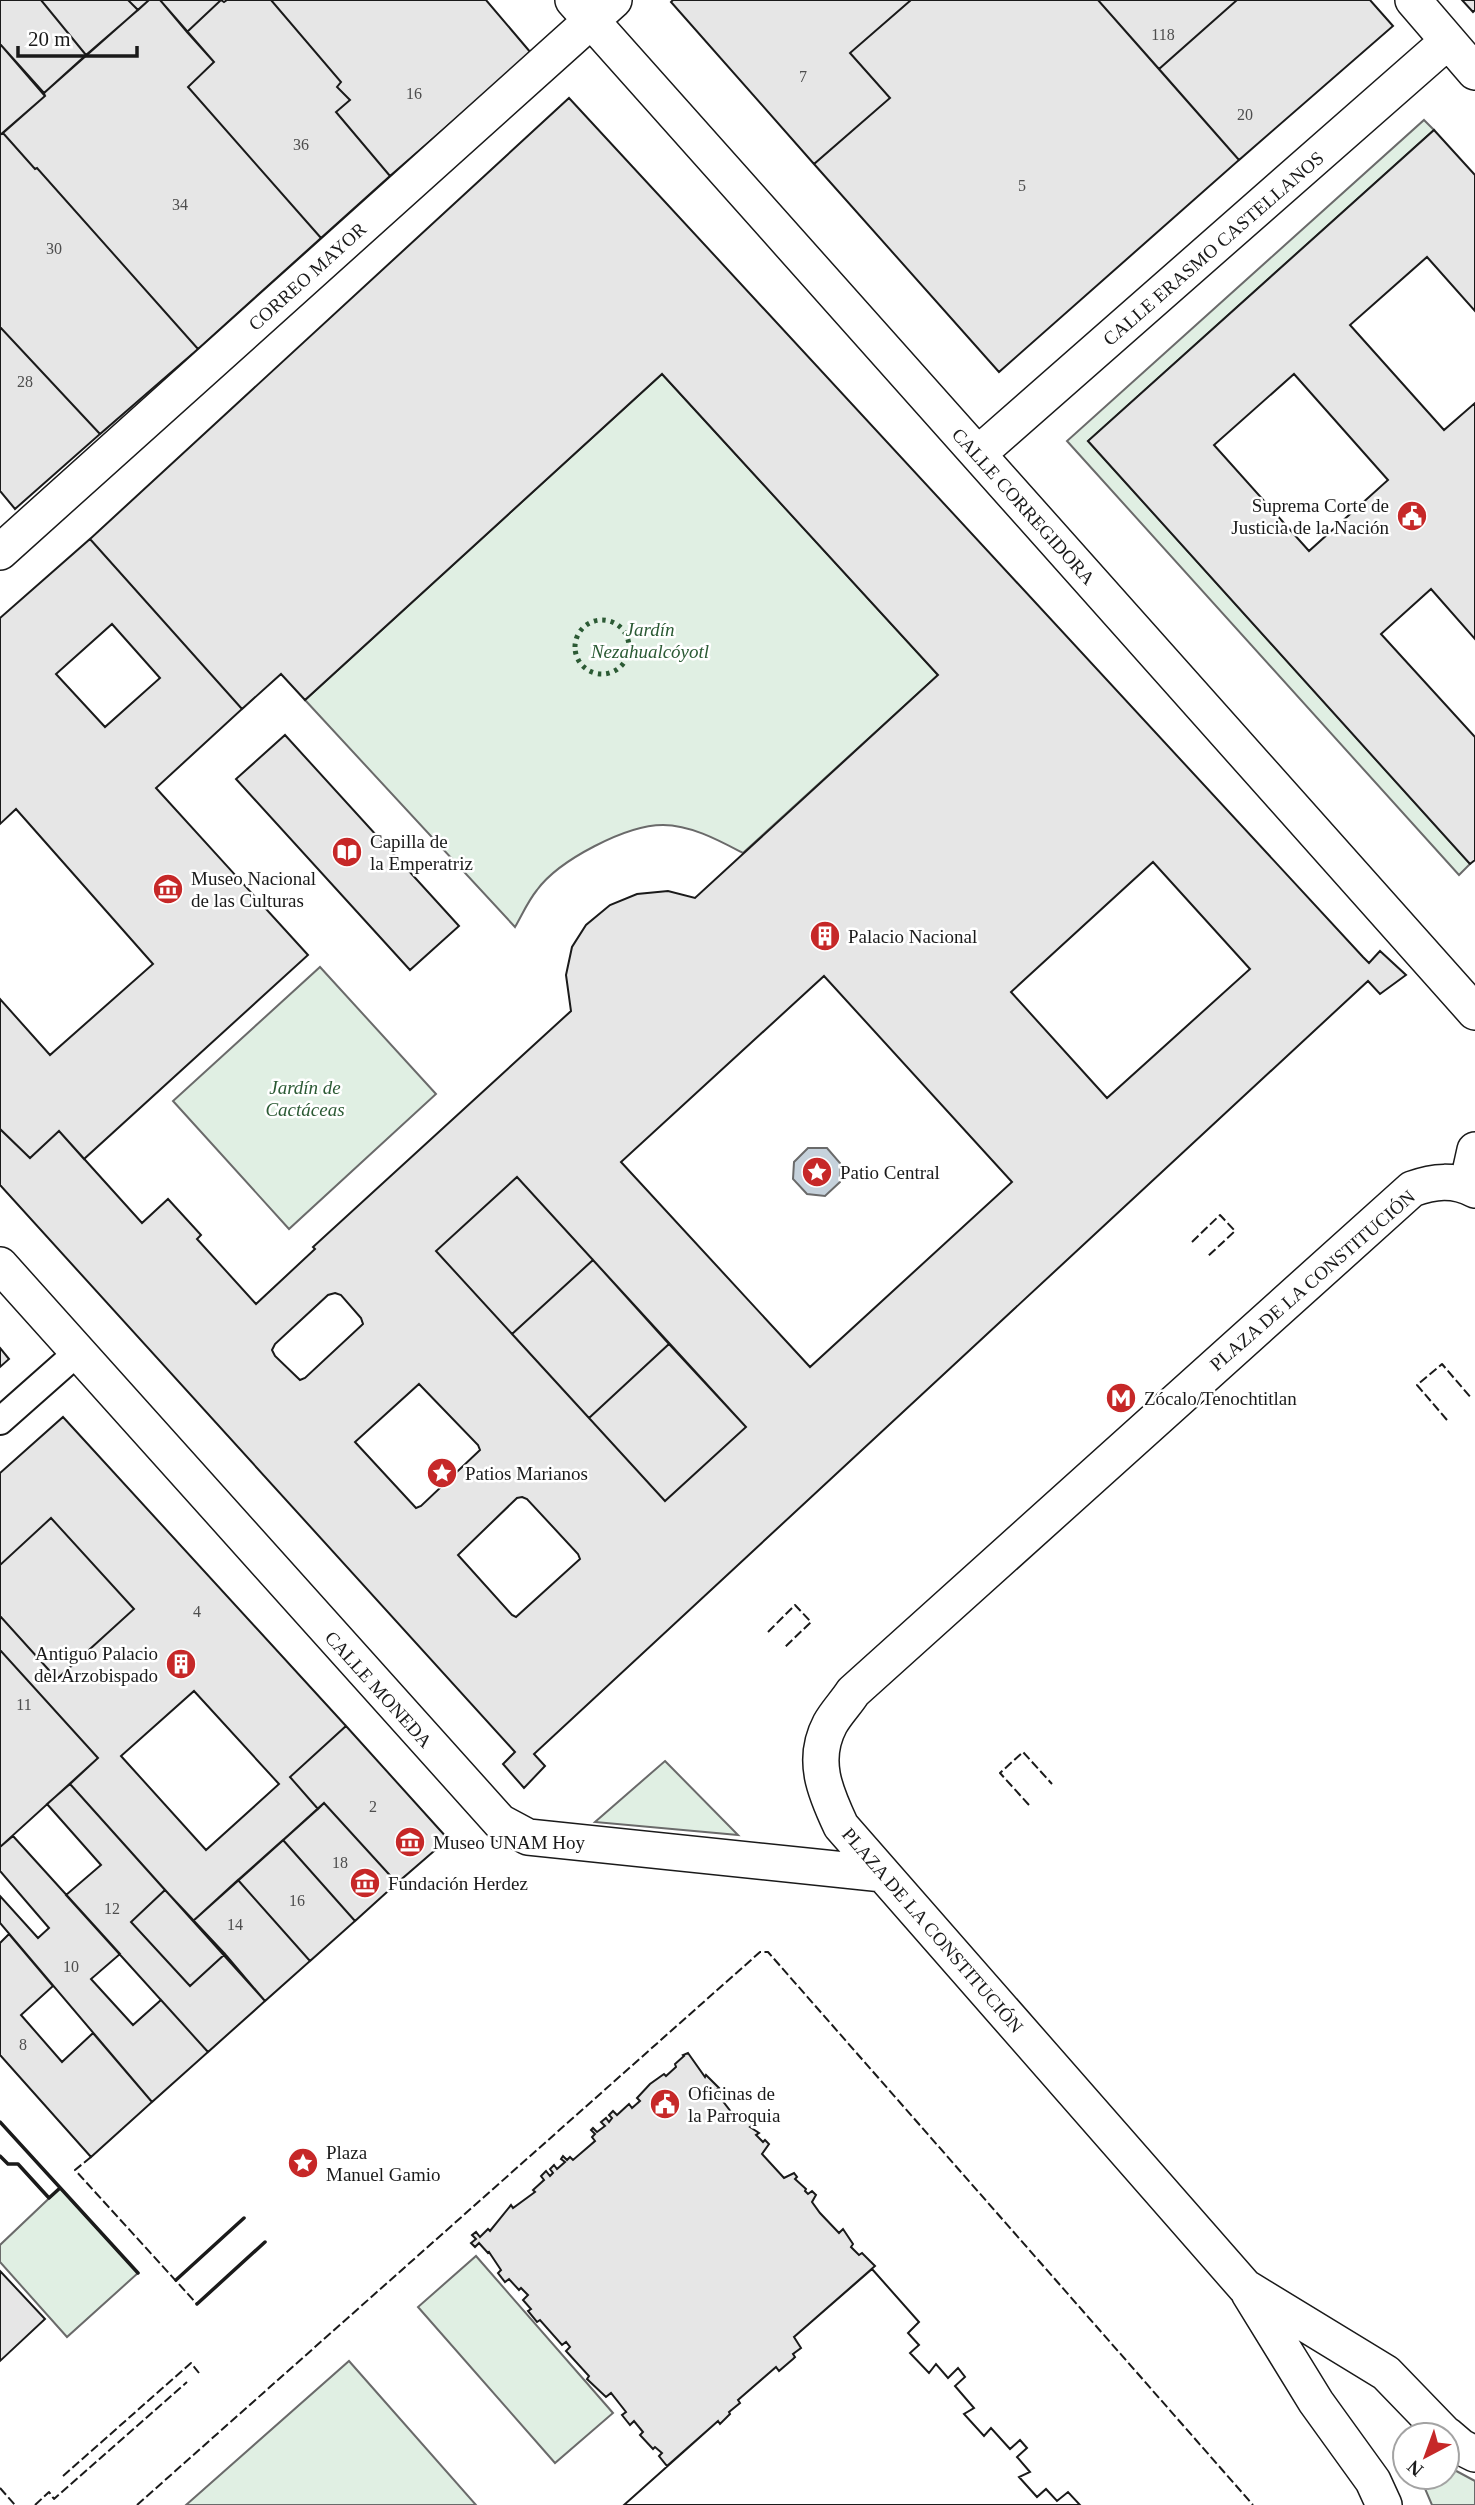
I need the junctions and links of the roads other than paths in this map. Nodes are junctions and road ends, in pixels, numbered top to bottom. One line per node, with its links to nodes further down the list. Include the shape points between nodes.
1 (1413, 0): 3 (street)
2 (593, 7): 5 (street, CALLE CORREGIDORA); 6 (street, CORREO MAYOR)
3 (1448, 41): 4 (street); 5 (street, CALLE ERASMO CASTELLANOS)
4 (1475, 72)
5 (978, 454): 7 (street, CALLE CORREGIDORA)
6 (1, 548)
7 (1475, 1012)
8 (1475, 1150): 9 (street)
9 (1471, 1188): 13 (street, PLAZA DE LA CONSTITUCIÓN, via 1430,1182 1412,1189 853,1692 829,1725 821,1755 823,1788 841,1826)
10 (0, 1265): 11 (street, CALLE MONEDA)
11 (78, 1352): 12 (street); 13 (street, CALLE MONEDA, via 500,1822 528,1837)
12 (0, 1421)
13 (883, 1874): 14 (street, PLAZA DE LA CONSTITUCIÓN)
14 (1245, 2287): 15 (street, PLAZA DE LA CONSTITUCIÓN, via 1386,2373); 16 (street, via 1316,2402 1373,2481)
15 (1433, 2421)
16 (1384, 2505)

